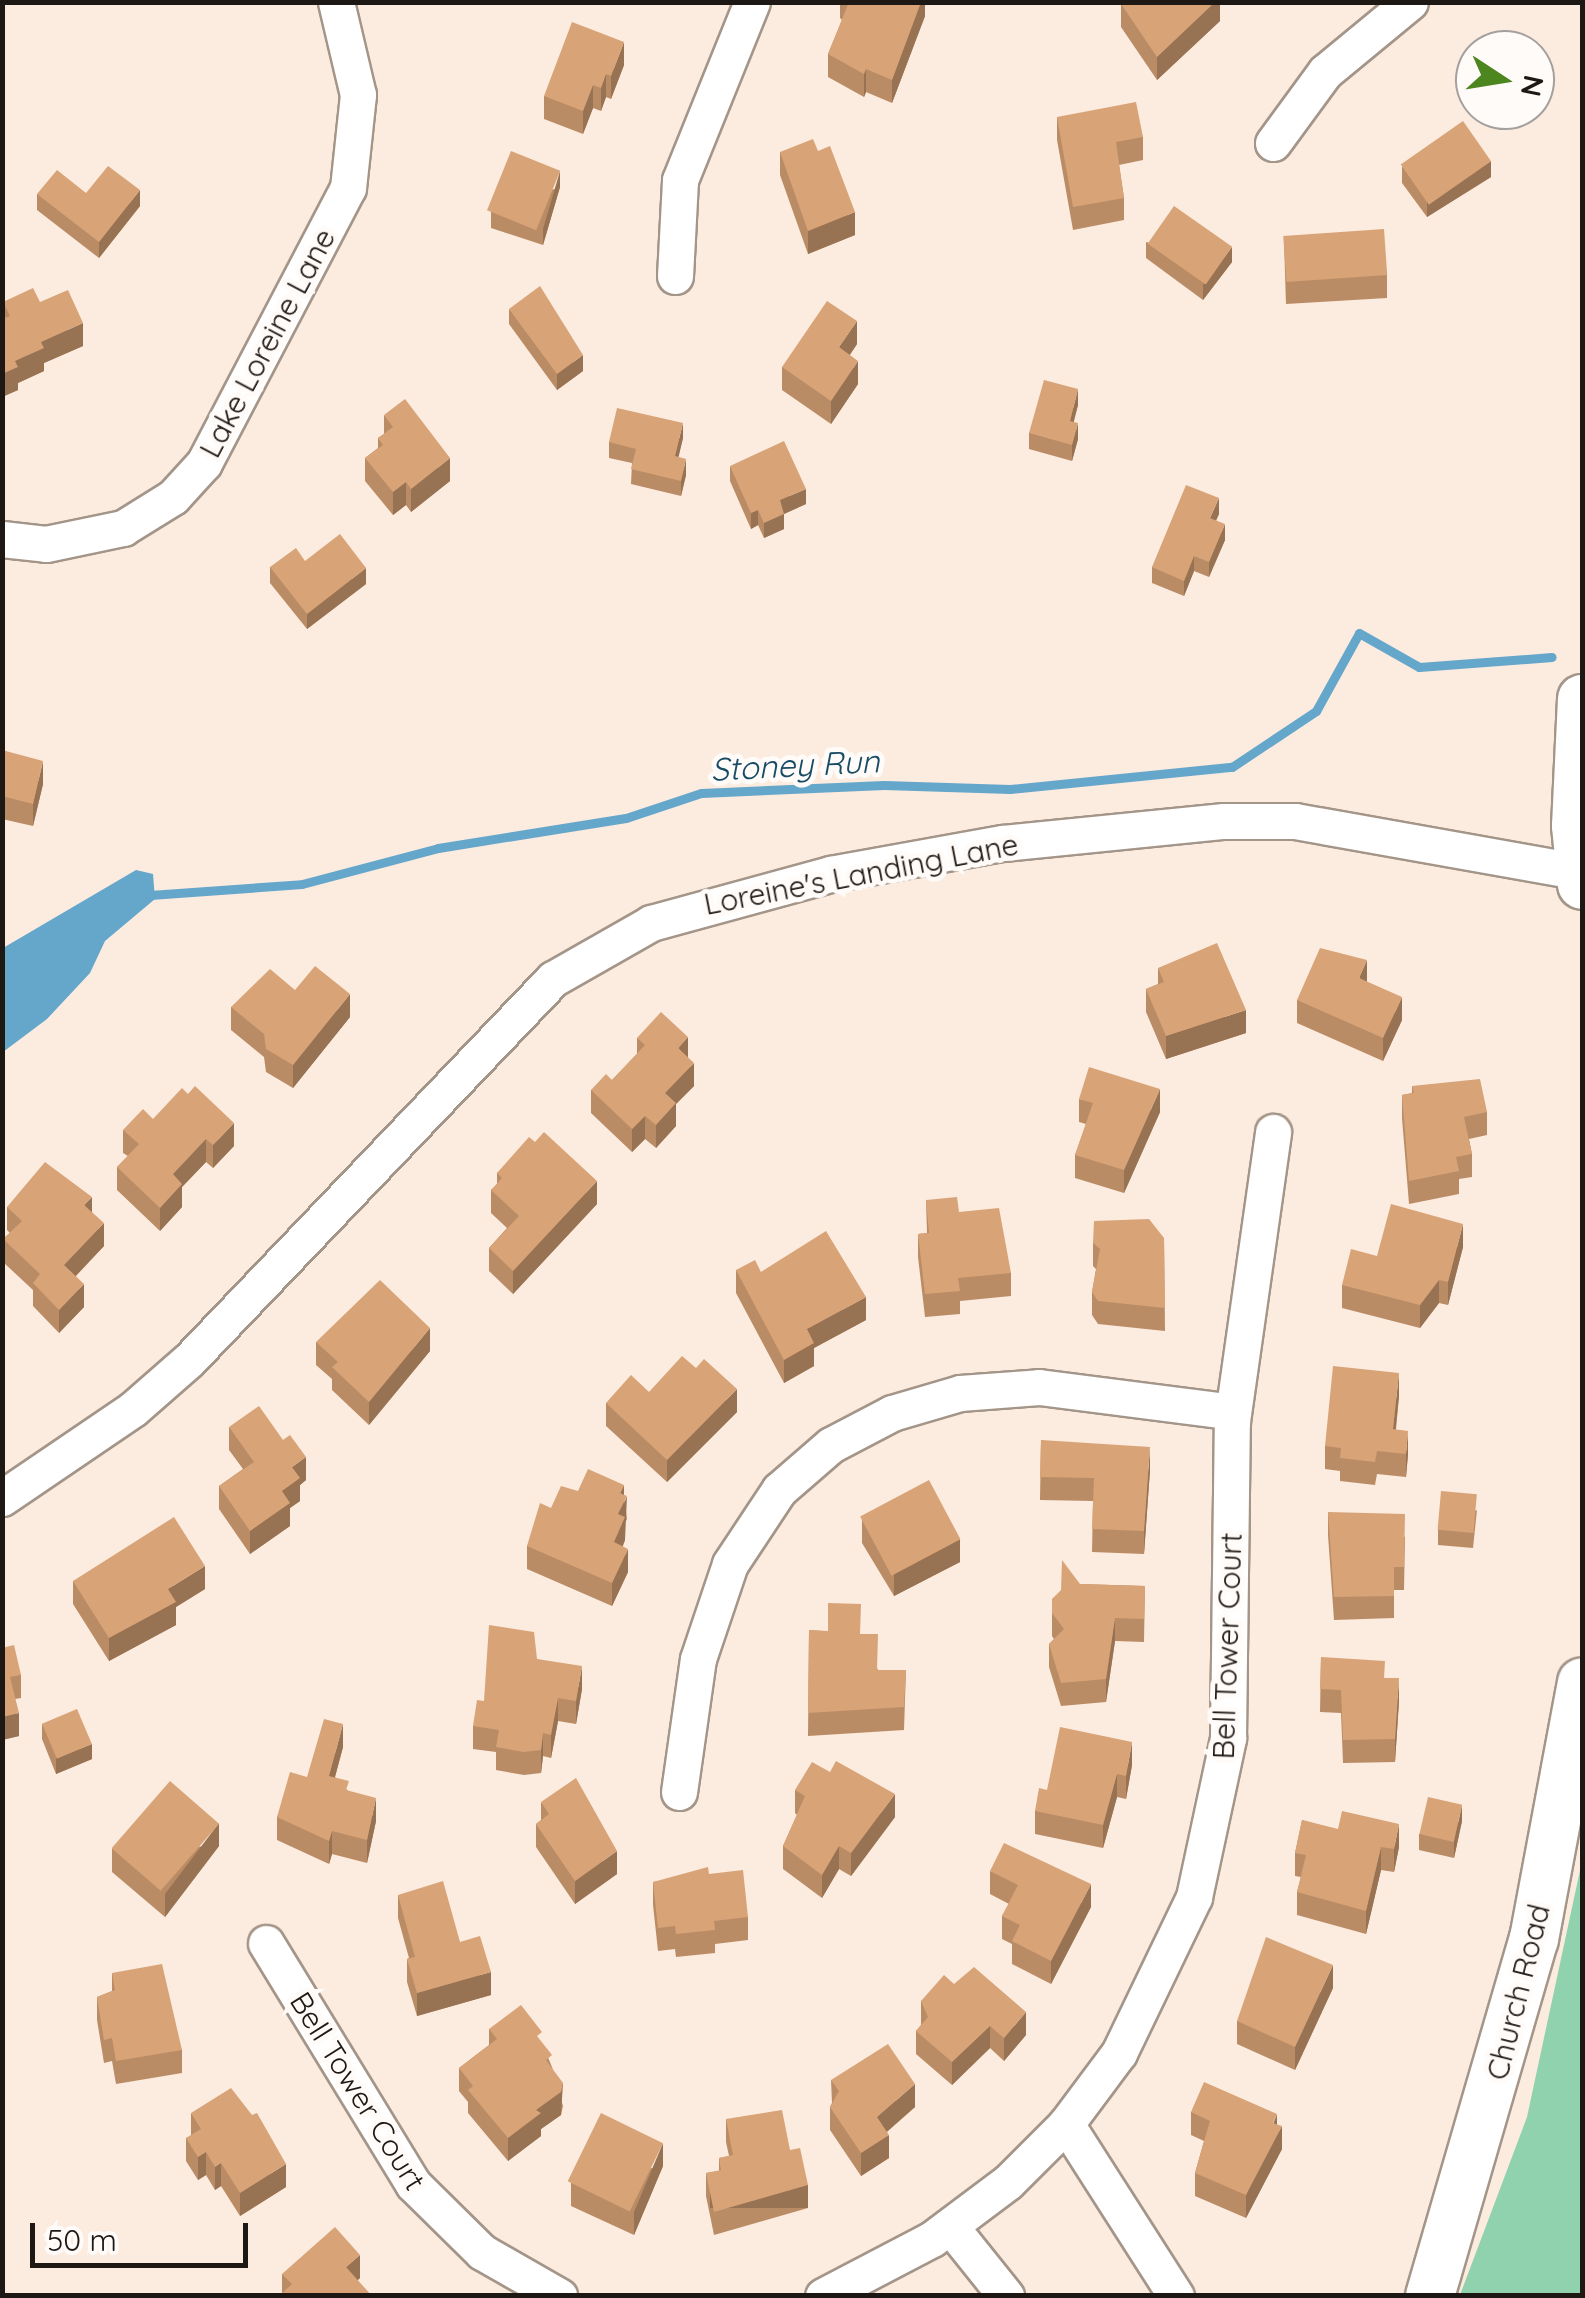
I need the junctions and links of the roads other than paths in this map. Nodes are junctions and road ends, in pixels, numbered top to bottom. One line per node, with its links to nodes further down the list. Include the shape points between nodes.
1 (336, 2): 6 (street, Lake Loreine Lane, via 358,95 348,188 204,463 174,497 123,528 46,544)
2 (752, 2): 5 (street, via 680,180)
3 (1410, 2): 4 (street, via 1325,72)
4 (1272, 143)
5 (675, 276)
6 (2, 539)
7 (1582, 699): 8 (main road, via 1576,826)
8 (1582, 878): 11 (street, Loreine's Landing Lane, via 1295,821 1224,822 1004,843 830,874 651,923 552,979 189,1360 117,1420)
9 (1273, 1132): 10 (street, Bell Tower Court)
10 (1232, 1421): 13 (street, via 1226,1410 1039,1387 960,1393 892,1413 831,1446 779,1490 730,1564 698,1660); 15 (street, Bell Tower Court, via 1232,1672 1218,1806 1194,1897 1164,1969 1119,2053)
11 (2, 1498)
12 (1582, 1682): 21 (main road, Church Road, via 1534,1939)
13 (679, 1792)
14 (266, 1943): 17 (street, Bell Tower Court, via 413,2184 482,2252)
15 (1066, 2124): 16 (street, Bell Tower Court, via 1008,2182); 20 (street)
16 (950, 2226): 18 (street, Bell Tower Court); 19 (street)
17 (560, 2296)
18 (822, 2296)
19 (1006, 2296)
20 (1176, 2296)
21 (1430, 2296)

